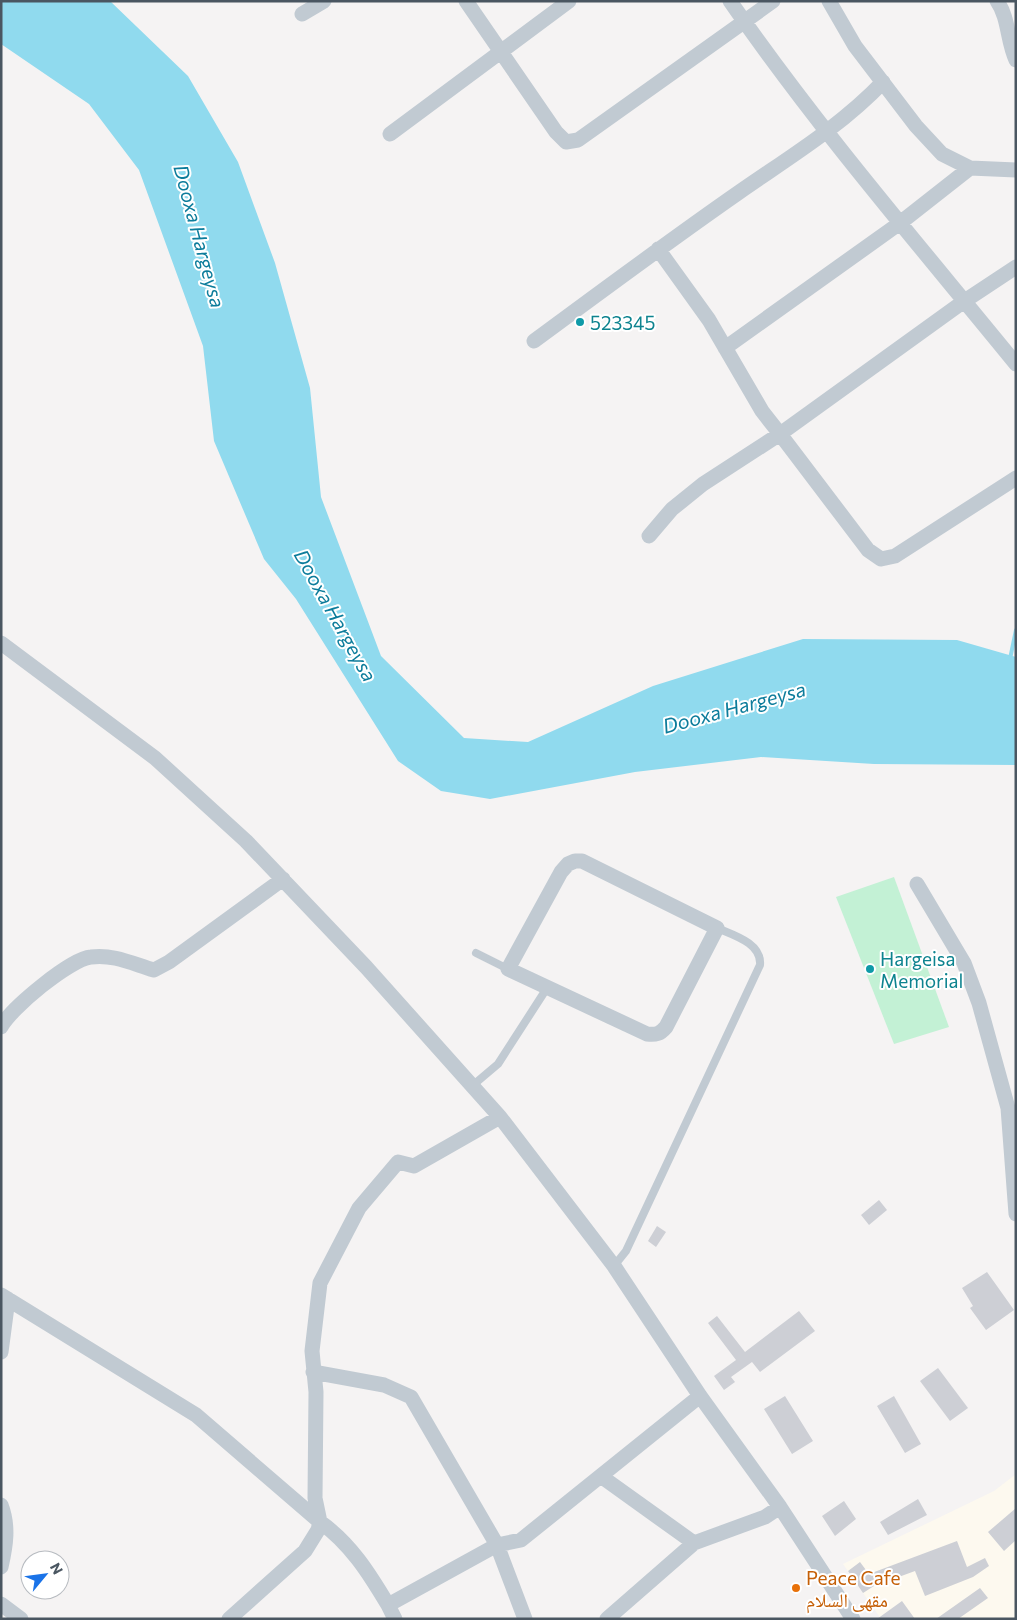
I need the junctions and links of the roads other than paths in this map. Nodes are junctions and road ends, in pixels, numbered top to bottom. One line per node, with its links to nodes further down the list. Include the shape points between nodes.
1 (324, 1): 8 (street)
2 (466, 1): 10 (street)
3 (569, 1): 10 (street)
4 (730, 1): 9 (street)
5 (773, 1): 9 (street)
6 (829, 1): 12 (street, via 855,46)
7 (1005, 5): 11 (street, via 1009,45)
8 (302, 14)
9 (744, 22): 10 (street, via 578,140 566,142); 13 (street)
10 (501, 50): 14 (street)
11 (1016, 60)
12 (883, 82): 13 (street); 15 (street, via 942,154)
13 (828, 132): 17 (street); 18 (street)
14 (390, 134)
15 (970, 168): 16 (street); 17 (street)
16 (1016, 170)
17 (900, 223): 20 (street); 22 (street)
18 (658, 249): 21 (street); 22 (street)
19 (1016, 266): 20 (street)
20 (963, 302): 23 (street); 24 (street)
21 (534, 341)
22 (726, 348): 24 (street, via 762,411)
23 (1016, 364)
24 (780, 434): 25 (street, via 868,550 881,559 895,556); 26 (street, via 703,484 672,509)
25 (1016, 478)
26 (649, 536)
27 (1, 644): 28 (street, via 154,758 240,835)
28 (283, 879): 34 (street, via 154,970 115,957 89,957 75,964 34,991); 35 (street)
29 (917, 884): 37 (street, via 964,964 979,1003 1008,1108)
30 (717, 928): 32 (street, via 582,861 575,861 561,872); 33 (street, via 666,1027 656,1035 647,1034); 38 (lane, via 758,950 760,964 626,1251)
31 (476, 953): 32 (lane)
32 (508, 969): 33 (street)
33 (547, 988): 35 (lane, via 498,1064)
34 (1, 1028)
35 (472, 1086): 36 (street)
36 (500, 1117): 38 (street); 41 (street, via 414,1166 398,1162 359,1208 320,1283 314,1320)
37 (1016, 1214)
38 (614, 1266): 42 (street)
39 (4, 1297): 40 (street); 46 (street, via 196,1415)
40 (1, 1352)
41 (313, 1372): 46 (street, via 316,1392 315,1498); 48 (street, via 384,1385 411,1397)
42 (700, 1396): 43 (street); 45 (street)
43 (602, 1477): 47 (street); 48 (street, via 521,1540)
44 (1, 1505): 49 (street, via 6,1518 7,1539)
45 (780, 1507): 47 (street, via 765,1517); 56 (street)
46 (320, 1522): 51 (street, via 340,1536 373,1579); 53 (street, via 305,1551)
47 (694, 1542): 55 (street)
48 (497, 1545): 51 (street); 54 (street)
49 (1, 1567)
50 (1, 1604): 52 (street)
51 (392, 1612)
52 (21, 1619)
53 (229, 1619)
54 (525, 1619)
55 (608, 1619)
56 (853, 1619)

